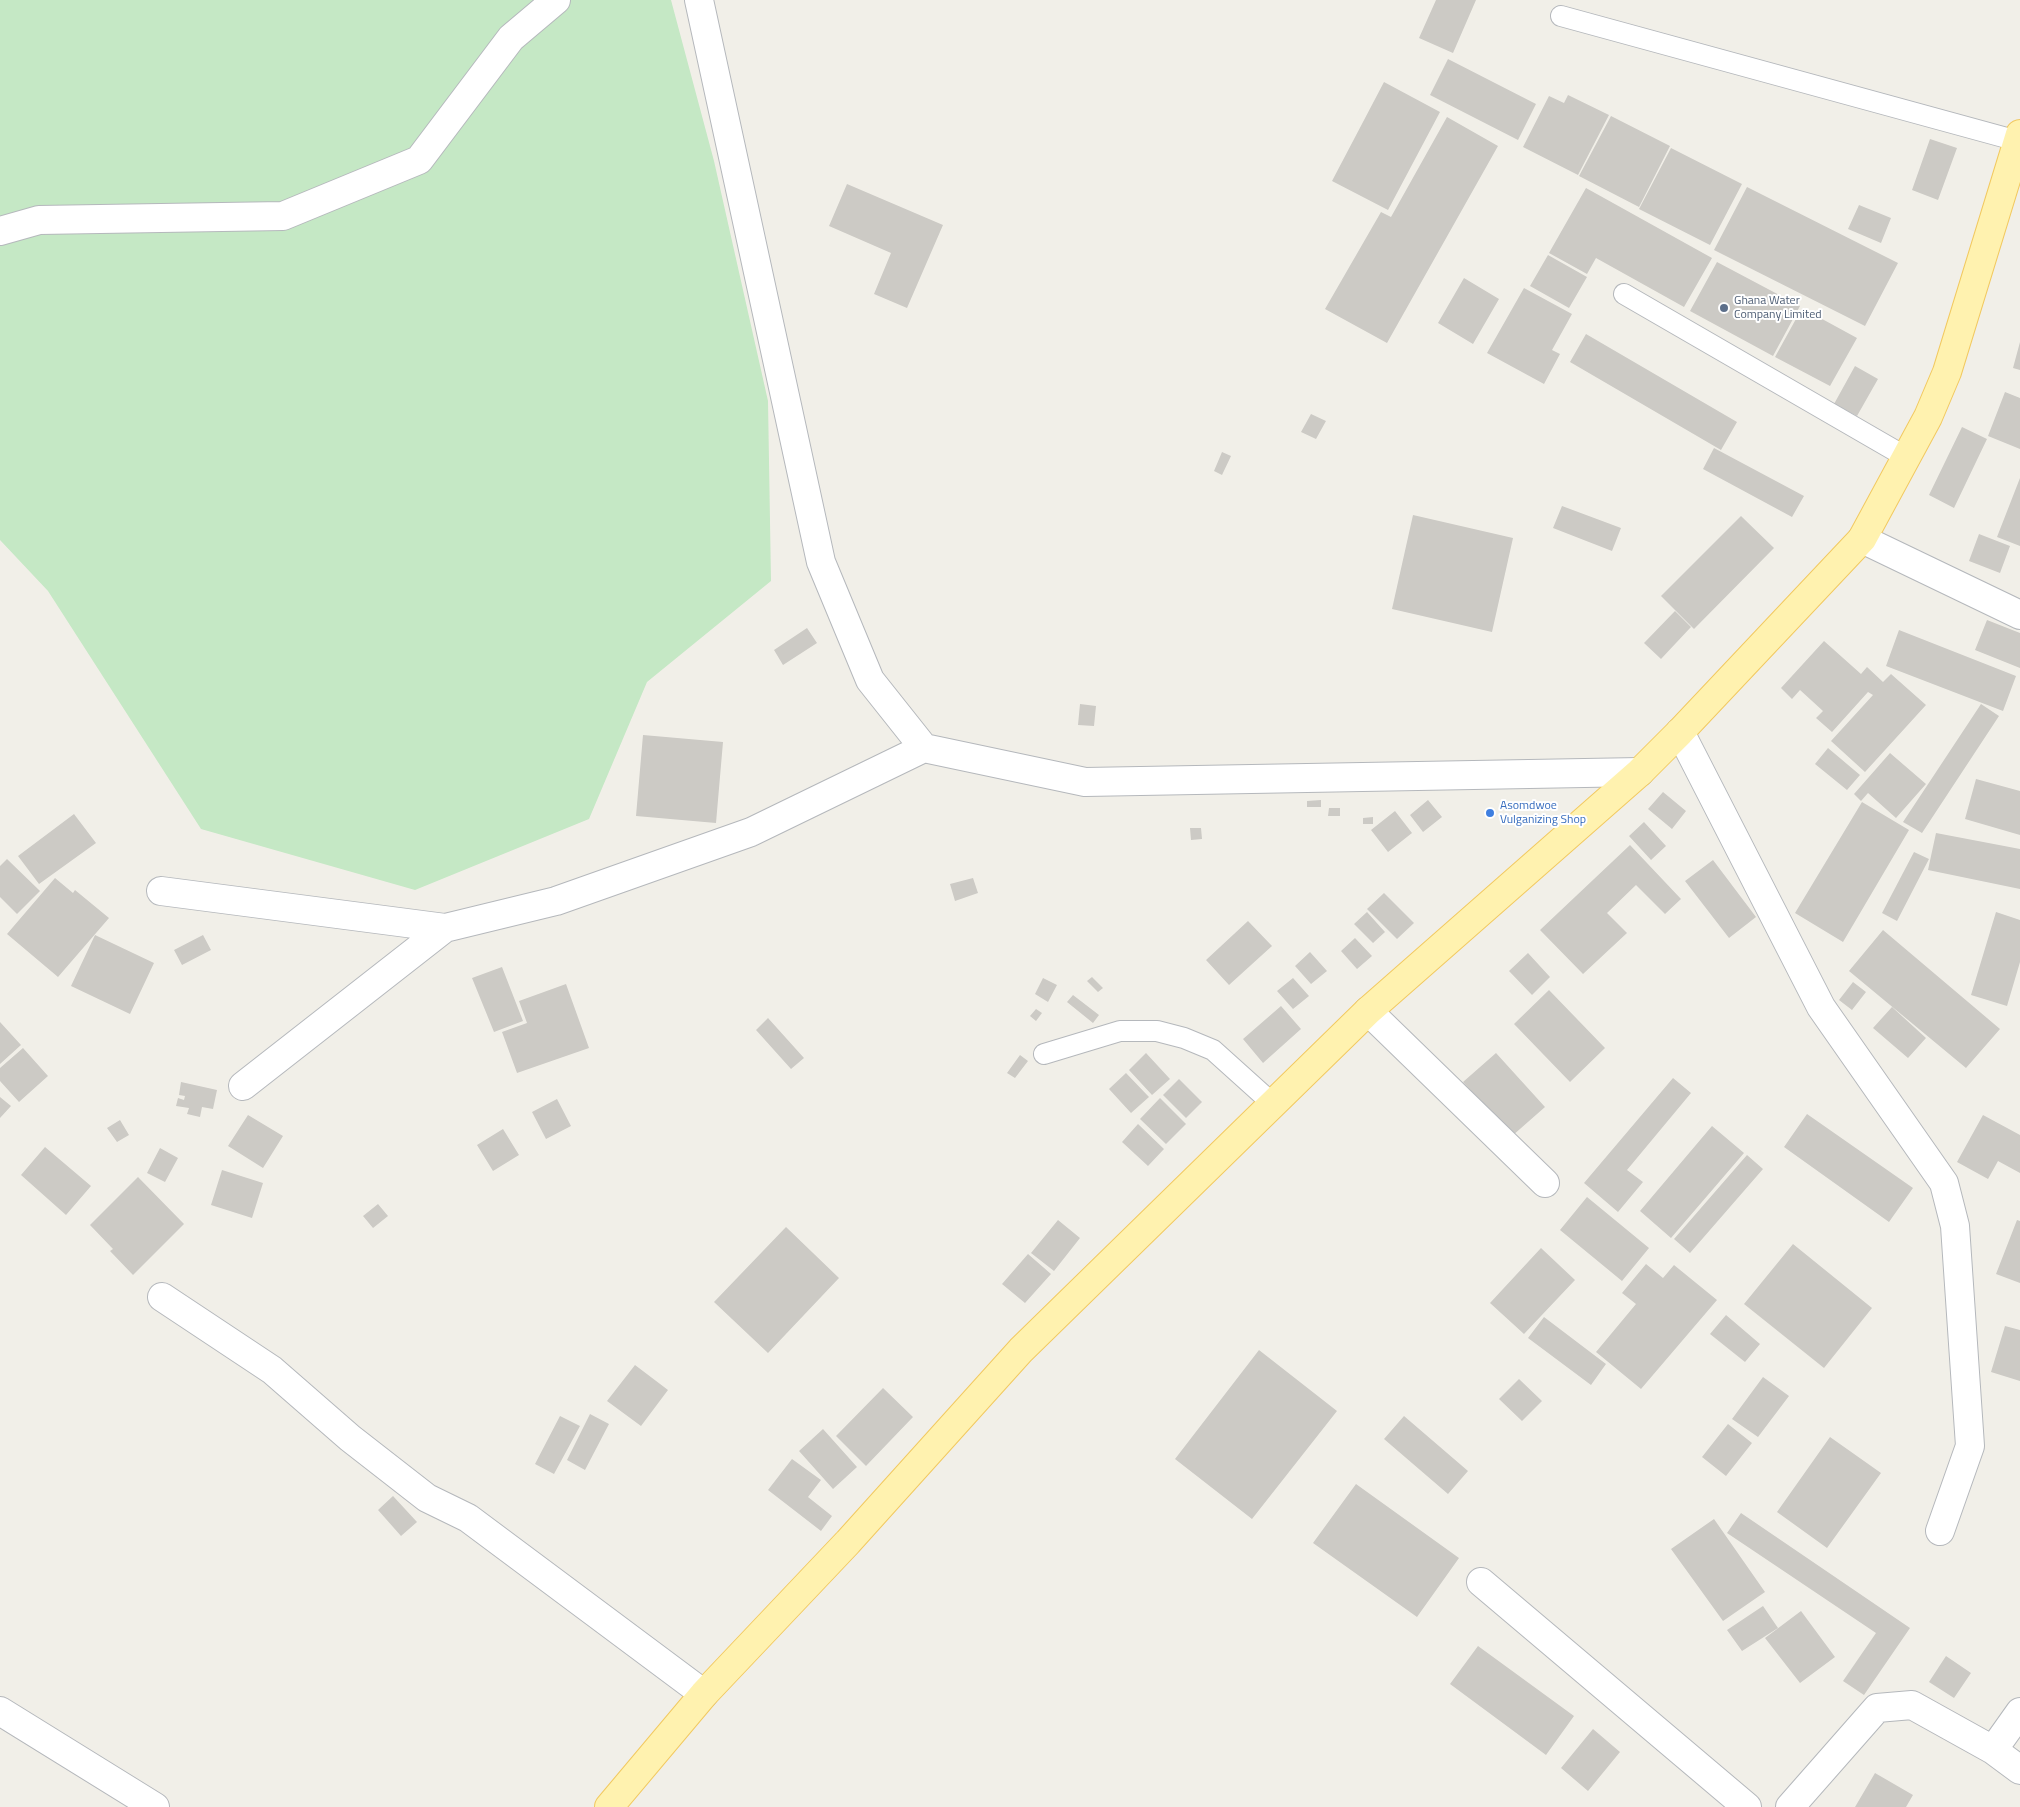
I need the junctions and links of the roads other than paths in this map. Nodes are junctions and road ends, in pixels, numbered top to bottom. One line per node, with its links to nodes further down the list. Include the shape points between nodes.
1 (556, 0): 5 (street, via 511,38 419,160 283,216 40,220)
2 (699, 0): 11 (street, via 821,562 870,680)
3 (1560, 16): 4 (lane)
4 (2019, 138): 7 (main road, via 1947,372)
5 (0, 231)
6 (1624, 294): 7 (lane)
7 (1906, 457): 8 (main road)
8 (1862, 539): 9 (street); 10 (main road)
9 (2020, 615)
10 (1680, 732): 12 (main road); 21 (street, via 1821,1007 1944,1183 1955,1226 1970,1446)
11 (924, 748): 12 (street, via 1085,782); 14 (street, via 751,832 556,901)
12 (1640, 772): 15 (main road)
13 (162, 890): 14 (street)
14 (445, 928): 17 (street)
15 (1368, 1012): 18 (main road); 19 (street)
16 (1044, 1054): 18 (lane, via 1120,1030 1157,1031 1213,1050)
17 (243, 1086)
18 (1273, 1104): 23 (main road, via 1021,1350 848,1542)
19 (1545, 1184)
20 (162, 1297): 23 (street, via 272,1370 350,1438 427,1498 468,1518)
21 (1940, 1531)
22 (1481, 1582): 30 (street)
23 (704, 1694): 29 (main road)
24 (0, 1711): 28 (street)
25 (2020, 1712): 26 (street)
26 (1993, 1750): 27 (street); 31 (street, via 1912,1705 1877,1708)
27 (2020, 1770)
28 (155, 1807)
29 (609, 1807)
30 (1747, 1807)
31 (1790, 1807)

